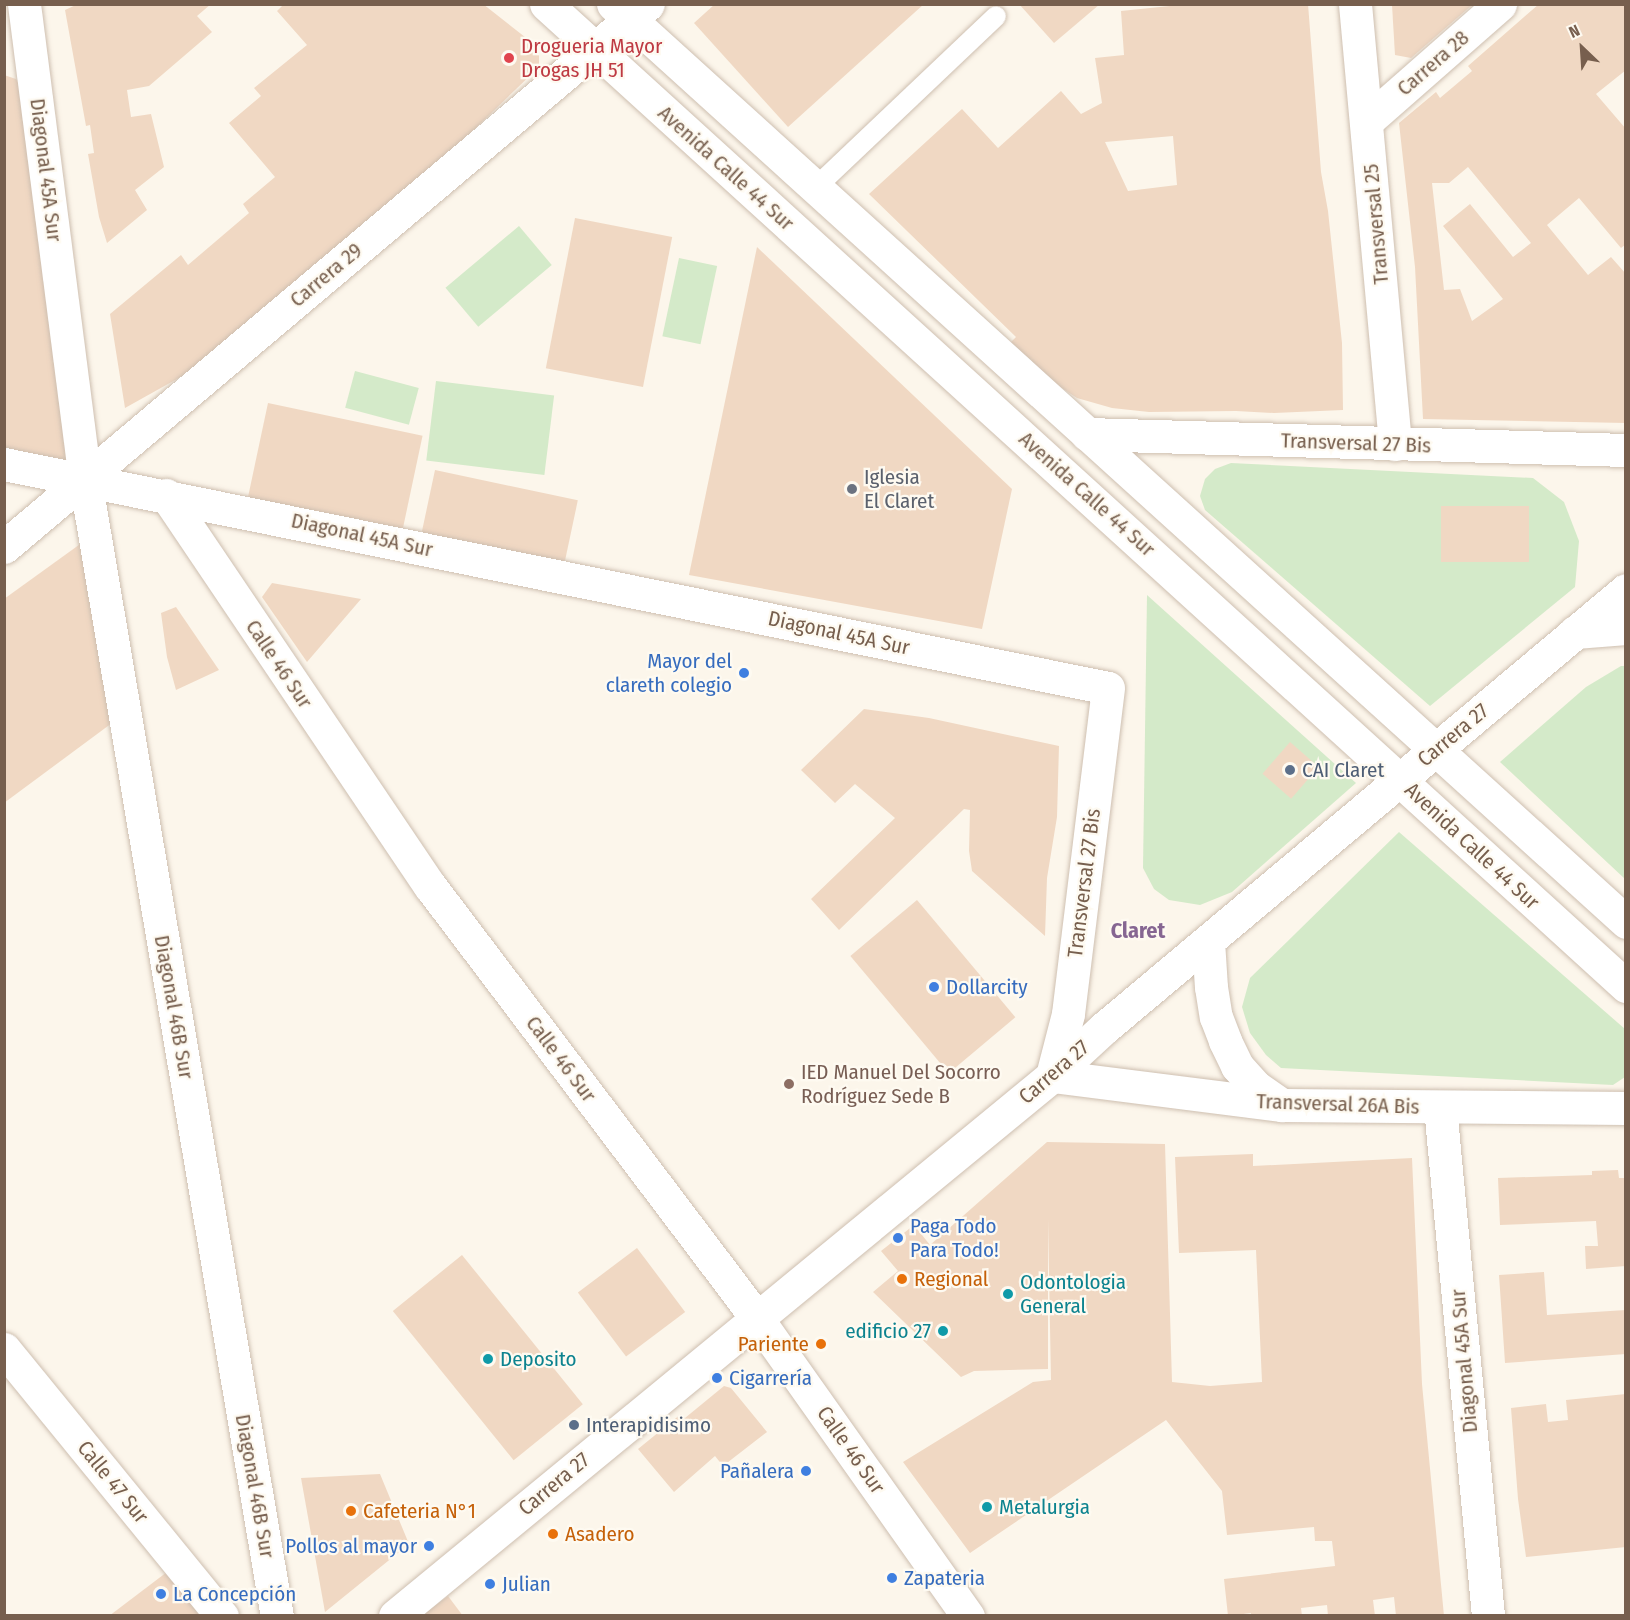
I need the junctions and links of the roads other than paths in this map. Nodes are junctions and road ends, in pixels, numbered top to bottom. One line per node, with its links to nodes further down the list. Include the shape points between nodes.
1 (546, 4): 7 (street, Avenida Calle 44 Sur)
2 (1355, 4): 8 (street, Transversal 25)
3 (1500, 4): 8 (street, Carrera 28)
4 (630, 10): 7 (street, Carrera 29); 9 (street, Avenida Calle 44 Sur)
5 (20, 11): 14 (street, Diagonal 45A Sur)
6 (996, 16): 9 (lane)
7 (595, 49): 14 (street, Carrera 29); 22 (street, Avenida Calle 44 Sur)
8 (1367, 121): 11 (street, Transversal 25)
9 (816, 187): 10 (street, Avenida Calle 44 Sur)
10 (1087, 434): 11 (street, Transversal 27 Bis); 21 (street, Avenida Calle 44 Sur)
11 (1395, 444): 12 (street, Transversal 27 Bis)
12 (1626, 450)
13 (4, 464): 14 (street)
14 (85, 479): 15 (street, Diagonal 45A Sur); 16 (street, Carrera 29); 33 (street, Diagonal 46B Sur)
15 (166, 495): 20 (street, Diagonal 45A Sur); 30 (street, Calle 46 Sur, via 430,886)
16 (4, 547)
17 (1626, 590): 19 (street, Carrera 27)
18 (1626, 628): 19 (street)
19 (1575, 632): 21 (street, Carrera 27)
20 (1108, 688): 26 (street, Transversal 27 Bis, via 1068,1014)
21 (1435, 750): 22 (street, Carrera 27); 23 (street, Avenida Calle 44 Sur)
22 (1399, 779): 24 (street, Carrera 27); 25 (street, Avenida Calle 44 Sur)
23 (1626, 922)
24 (1208, 941): 26 (street, Carrera 27); 27 (street, via 1214,1007 1225,1041 1237,1066 1256,1087)
25 (1626, 986)
26 (1052, 1076): 27 (street, Transversal 26A Bis); 30 (street, Carrera 27)
27 (1282, 1105): 28 (street, Transversal 26A Bis)
28 (1440, 1107): 29 (street, Transversal 26A Bis); 36 (street, Diagonal 45A Sur)
29 (1626, 1107)
30 (756, 1317): 34 (street, Carrera 27); 35 (street, Calle 46 Sur)
31 (4, 1349): 32 (street, Calle 47 Sur)
32 (222, 1616)
33 (277, 1616)
34 (395, 1616)
35 (968, 1616)
36 (1488, 1616)

